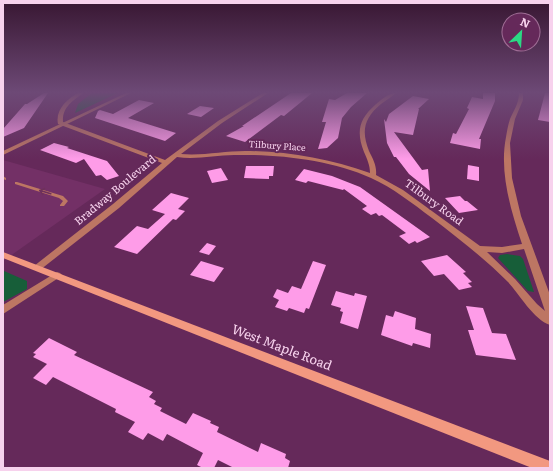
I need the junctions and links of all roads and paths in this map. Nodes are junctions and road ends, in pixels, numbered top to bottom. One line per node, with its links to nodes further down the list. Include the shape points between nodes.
1 (61, 115): 6 (street, via 60,120)
2 (82, 115): 6 (street)
3 (231, 115): 8 (street)
4 (366, 115): 10 (street, via 362,127 362,141 375,168)
5 (515, 115): 13 (street, via 508,135 507,158 514,202)
6 (63, 124): 7 (street); 9 (street, Bradway Boulevard)
7 (3, 153)
8 (177, 155): 9 (street); 10 (street, Tilbury Place, via 286,155 320,160)
9 (166, 162): 16 (street, Bradway Boulevard, via 116,206)
10 (373, 176): 14 (street, Tilbury Road, via 401,191)
11 (16, 183): 12 (lane, one-way to 11, via 66,201 61,197)
12 (62, 205)
13 (528, 246): 14 (street, via 502,250); 19 (street, via 550,309)
14 (478, 249): 19 (street, Tilbury Road)
15 (3, 255): 16 (main road, West Maple Road)
16 (37, 268): 17 (main road, West Maple Road)
17 (57, 275): 18 (street); 20 (main road, West Maple Road)
18 (3, 310)
19 (550, 321)
20 (550, 468)

